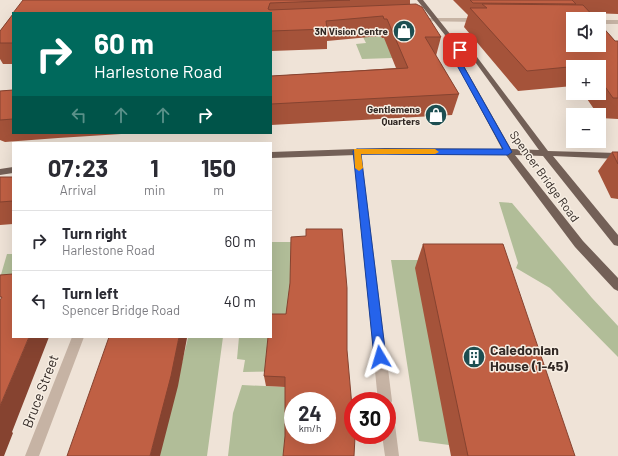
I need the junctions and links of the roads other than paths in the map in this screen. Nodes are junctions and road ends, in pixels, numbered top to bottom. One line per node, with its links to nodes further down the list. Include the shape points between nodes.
1 (420, 0): 2 (main road, Spencer Bridge Road)
2 (434, 19): 3 (street); 4 (street); 7 (main road, Spencer Bridge Road)
3 (411, 20)
4 (486, 20)
5 (606, 22): 6 (street)
6 (618, 22)
7 (460, 50): 9 (main road, Spencer Bridge Road, via 457,60); 10 (main road, Spencer Bridge Road, via 475,58)
8 (357, 151): 9 (main road); 11 (main road); 18 (street)
9 (508, 152): 10 (main road); 16 (main road, Spencer Bridge Road, via 578,244)
10 (546, 154): 12 (main road); 15 (main road, Spencer Bridge Road)
11 (272, 155)
12 (618, 156)
13 (12, 170): 14 (main road)
14 (0, 172)
15 (618, 242)
16 (618, 286)
17 (78, 338): 20 (street, Bruce Street)
18 (384, 392)
19 (390, 444): 21 (street)
20 (32, 456)
21 (392, 456)

